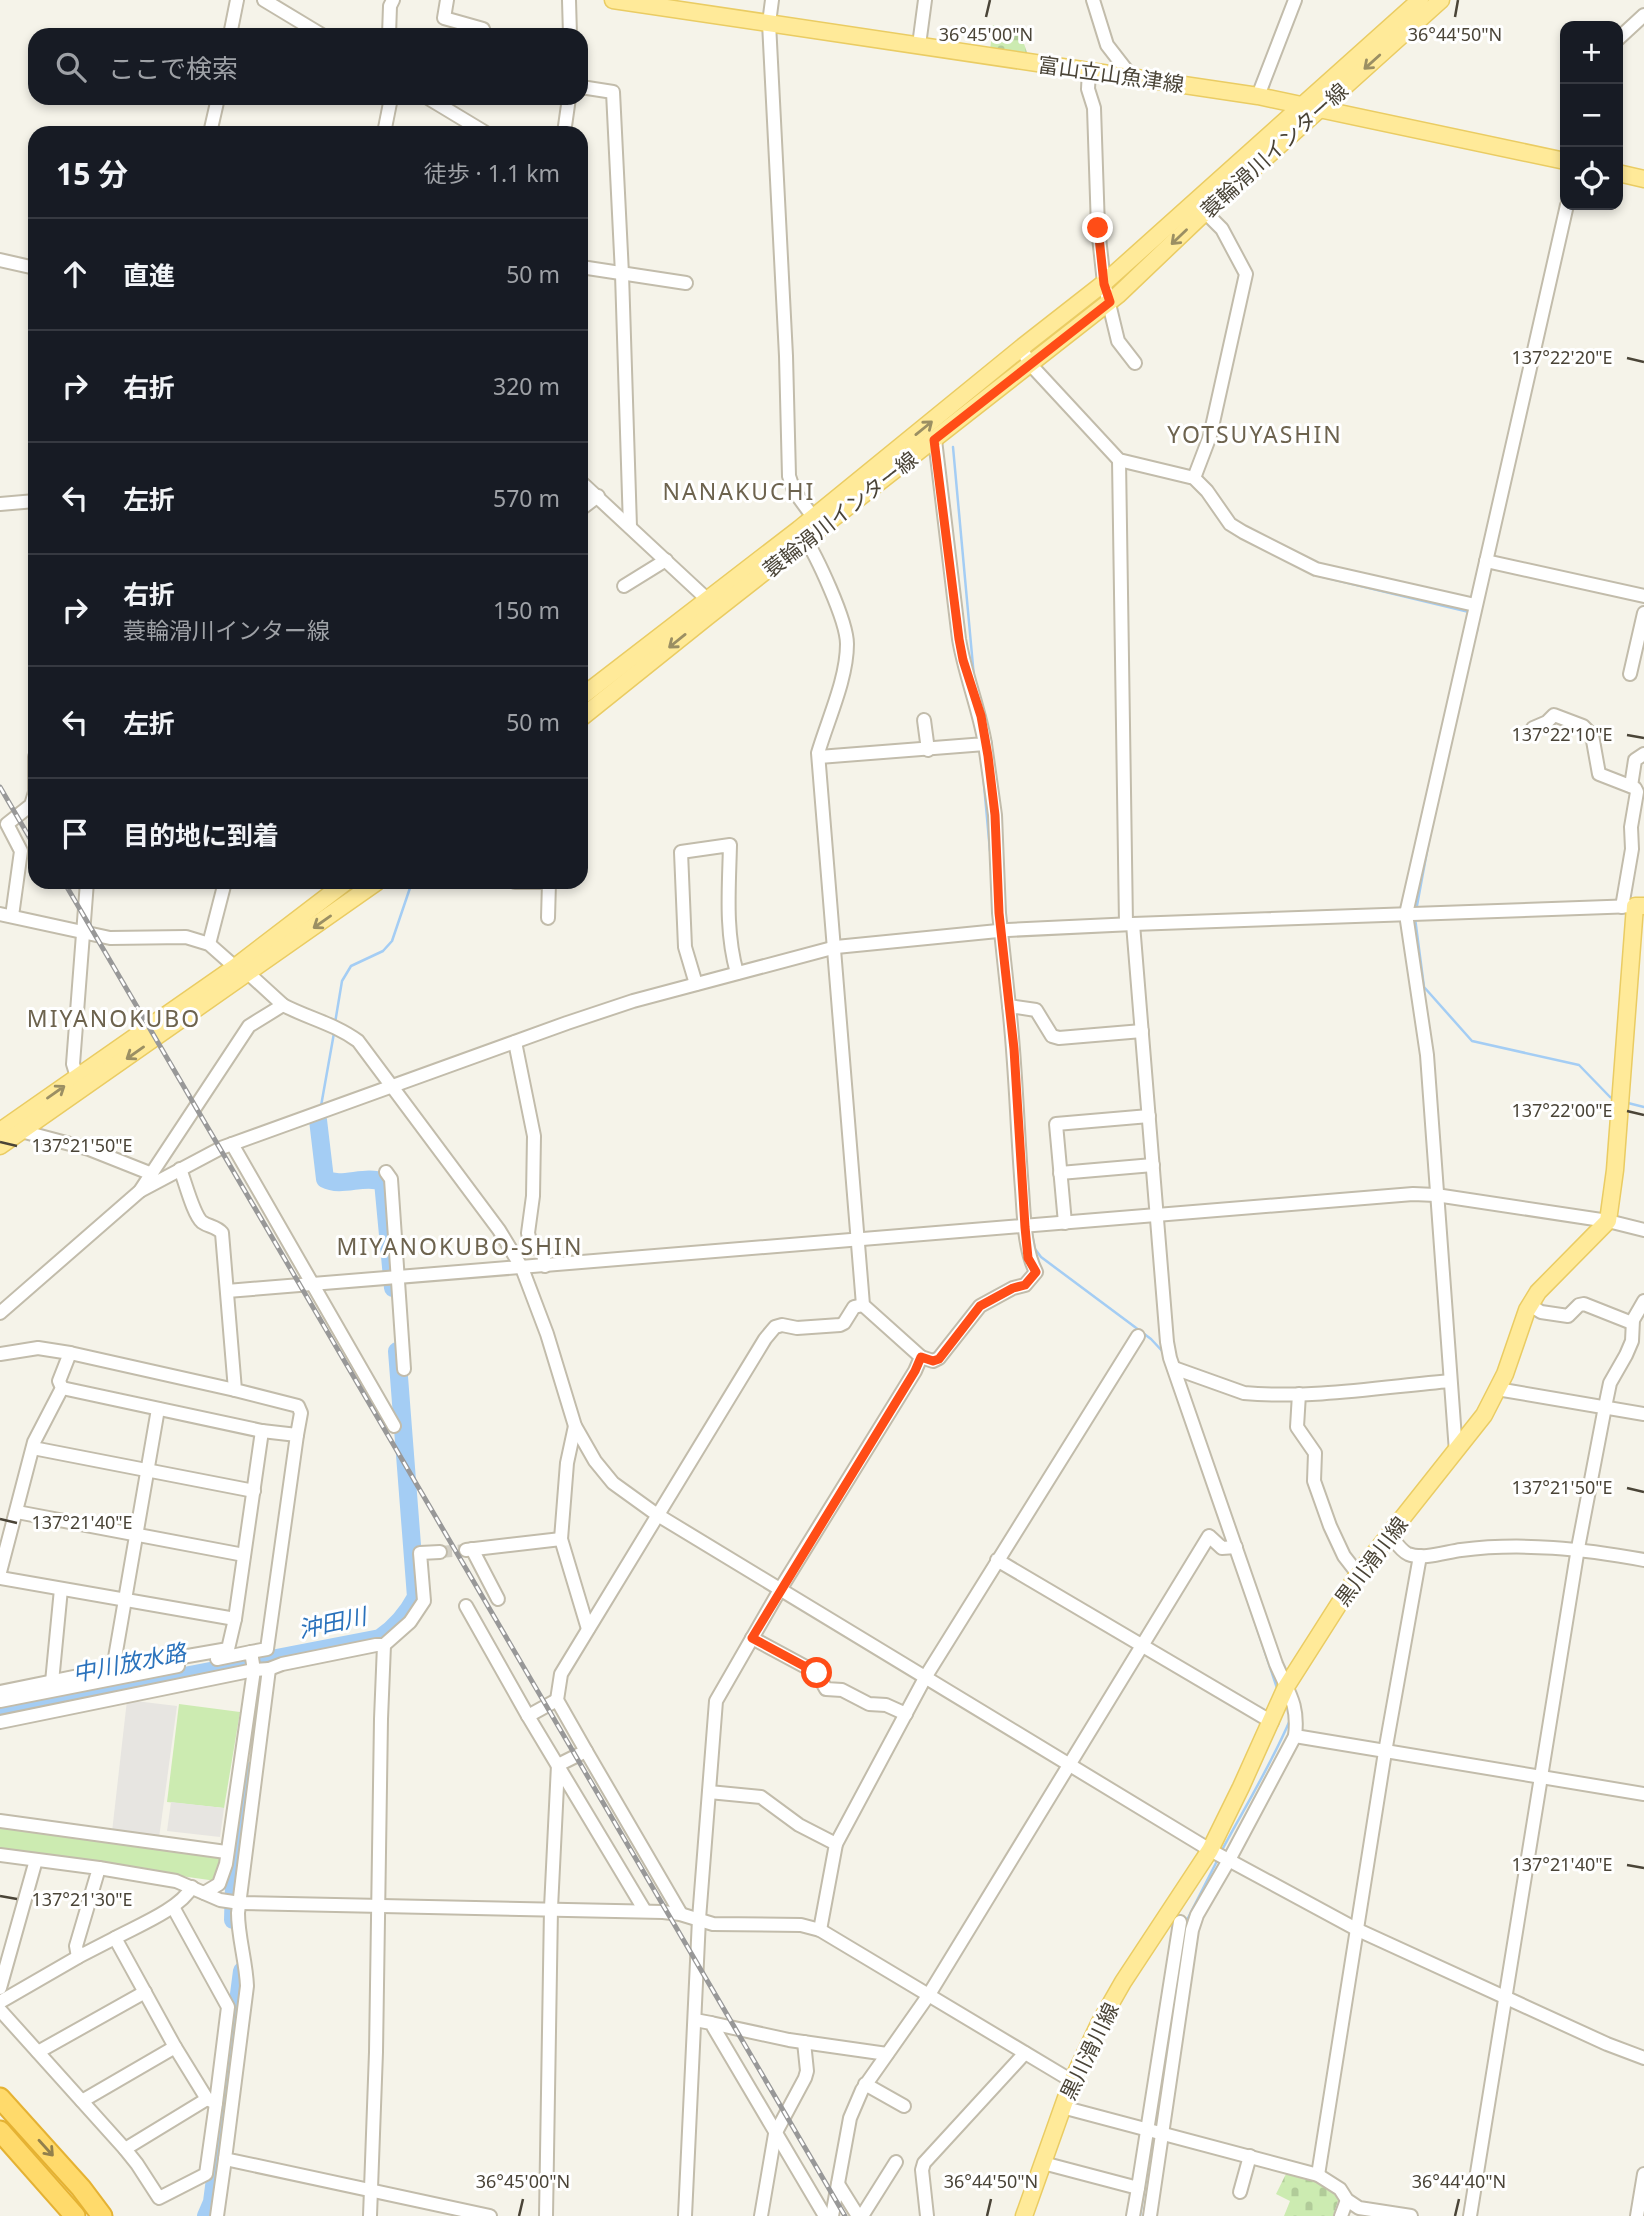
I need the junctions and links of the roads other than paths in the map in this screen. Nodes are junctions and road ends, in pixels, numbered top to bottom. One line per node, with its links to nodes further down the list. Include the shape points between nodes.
1 (237, 0): 15 (street)
2 (264, 0): 16 (street)
3 (393, 0): 17 (street)
4 (447, 0): 18 (street, via 443,18)
5 (569, 0): 19 (street)
6 (612, 0): 14 (main road, 富山立山魚津線)
7 (772, 0): 14 (street)
8 (925, 0): 21 (street)
9 (1093, 0): 23 (street, via 1107,45)
10 (1295, 0): 25 (street)
11 (1420, 0): 30 (main road, 蓑輪滑川インター線)
12 (1441, 0): 30 (main road, 蓑輪滑川インター線, one-way to 30)
13 (1644, 15): 20 (street)
14 (769, 23): 21 (main road, 富山立山魚津線); 58 (street, via 789,476)
15 (231, 28)
16 (310, 28)
17 (389, 28)
18 (479, 28)
19 (570, 28)
20 (1623, 34)
21 (919, 45): 22 (main road, 富山立山魚津線)
22 (1089, 71): 23 (main road, 富山立山魚津線); 45 (street)
23 (1131, 76): 25 (main road, 富山立山魚津線)
24 (588, 88): 43 (street, via 613,92)
25 (1258, 96): 30 (main road, 富山立山魚津線)
26 (216, 105): 31 (street)
27 (390, 105): 32 (street)
28 (440, 105): 33 (street)
29 (568, 105): 34 (street)
30 (1312, 107): 35 (main road, 富山立山魚津線); 38 (main road, 蓑輪滑川インター線)
31 (212, 126)
32 (385, 126)
33 (474, 126)
34 (565, 126)
35 (1560, 160)
36 (1623, 174): 37 (main road)
37 (1644, 179)
38 (1200, 207): 45 (main road, 蓑輪滑川インター線); 46 (main road, 蓑輪滑川インター線, one-way to 46); 52 (street, via 1222,229 1246,274 1210,436)
39 (1566, 210): 62 (street)
40 (0, 260): 41 (street)
41 (28, 266)
42 (588, 268): 43 (street)
43 (622, 274): 44 (street); 59 (street)
44 (686, 283)
45 (1104, 284): 46 (street); 47 (main road, 蓑輪滑川インター線)
46 (1110, 302): 48 (street, via 1118,341); 49 (main road, 蓑輪滑川インター線)
47 (1021, 348): 49 (street); 58 (main road, 蓑輪滑川インター線, one-way to 47)
48 (1135, 363)
49 (1030, 364): 50 (main road, 蓑輪滑川インター線); 51 (street)
50 (934, 440): 60 (main road, 蓑輪滑川インター線); 73 (street, via 959,639)
51 (1119, 460): 52 (street); 90 (street)
52 (1194, 478): 66 (street, via 1230,524 1316,569)
53 (588, 488): 54 (street)
54 (598, 496): 57 (street); 59 (street)
55 (28, 502): 56 (street)
56 (0, 504)
57 (588, 504)
58 (813, 517): 60 (main road, 蓑輪滑川インター線)
59 (630, 527): 61 (street)
60 (802, 534): 65 (main road, 蓑輪滑川インター線); 70 (main road, 蓑輪滑川インター線, one-way to 70); 76 (street, via 836,603 847,641 845,669)
61 (666, 560): 63 (street); 65 (street)
62 (1486, 561): 64 (street); 66 (street)
63 (624, 586)
64 (1644, 596)
65 (708, 600): 69 (main road, 蓑輪滑川インター線)
66 (1475, 604): 87 (street)
67 (1644, 613): 68 (street)
68 (1630, 674)
69 (588, 692)
70 (588, 712)
71 (924, 720): 74 (street)
72 (1533, 728): 77 (street, via 1555,715 1583,726 1592,735 1599,774)
73 (985, 744): 74 (street); 91 (street, via 995,815)
74 (928, 750): 76 (street)
75 (1644, 754): 77 (street, via 1635,760)
76 (819, 757): 94 (street)
77 (1631, 786): 86 (street, via 1637,793 1631,827)
78 (28, 807): 80 (street)
79 (0, 812): 80 (street)
80 (7, 824): 88 (street, via 21,851)
81 (86, 889): 92 (street)
82 (223, 889): 93 (street)
83 (338, 889): 95 (main road)
84 (366, 889): 95 (main road, one-way to 95)
85 (547, 889): 89 (street)
86 (1634, 907): 87 (street); 117 (main road)
87 (1406, 914): 90 (street); 115 (street, via 1427,1055)
88 (6, 915): 92 (street)
89 (548, 918)
90 (1129, 924): 91 (street); 100 (street)
91 (1001, 931): 94 (street); 99 (street)
92 (83, 932): 93 (street, via 110,938 186,937); 102 (street, via 73,1064)
93 (209, 944): 95 (street)
94 (836, 947): 96 (street); 121 (street)
95 (242, 970): 98 (street); 102 (main road); 106 (main road, one-way to 106)
96 (737, 973): 97 (street); 97 (street, via 728,909 730,845 681,852 685,947)
97 (696, 984): 101 (street)
98 (283, 1005): 103 (street, via 336,1027 366,1049); 113 (street, via 249,1026)
99 (1009, 1006): 100 (street, via 1036,1010 1052,1036 1059,1038); 119 (street)
100 (1142, 1031): 104 (street)
101 (515, 1042): 103 (street); 122 (street, via 534,1136 528,1233 543,1253)
102 (77, 1077): 105 (main road, one-way to 102)
103 (393, 1085): 107 (street); 123 (street)
104 (1149, 1116): 109 (street); 112 (street, via 1056,1124)
105 (0, 1131)
106 (21, 1132): 108 (main road); 113 (street, via 89,1149)
107 (232, 1144): 110 (street); 125 (street)
108 (0, 1146)
109 (1153, 1166): 112 (street); 116 (street)
110 (180, 1168): 114 (street); 126 (street, via 202,1222 222,1233)
111 (386, 1172): 124 (street, via 391,1178)
112 (1060, 1173): 118 (street)
113 (152, 1174): 114 (street)
114 (140, 1191): 130 (street)
115 (1436, 1195): 116 (street); 117 (street); 138 (street)
116 (1157, 1216): 118 (street); 136 (street, via 1167,1342)
117 (1608, 1221): 120 (street); 129 (main road, 黒川滑川線, via 1538,1292)
118 (1065, 1223): 119 (street)
119 (1025, 1227): 121 (street); 135 (street, via 1028,1258 1036,1272 1025,1285 980,1306 939,1359)
120 (1644, 1230)
121 (858, 1240): 122 (street); 128 (street)
122 (545, 1266): 123 (street)
123 (522, 1268): 124 (street); 147 (street)
124 (398, 1278): 125 (street); 137 (street)
125 (313, 1285): 126 (street); 146 (street)
126 (227, 1292): 141 (street)
127 (1644, 1301): 131 (street)
128 (863, 1305): 135 (street); 155 (street, via 854,1307 840,1325 782,1325 771,1331)
129 (1530, 1306): 131 (street, via 1568,1316 1584,1304); 140 (main road, 黒川滑川線)
130 (0, 1313)
131 (1632, 1322): 143 (street, via 1632,1341 1609,1383)
132 (1138, 1336): 164 (street)
133 (70, 1353): 134 (street, via 38,1348); 139 (street, via 59,1381); 141 (street)
134 (0, 1354)
135 (921, 1357): 169 (street)
136 (1174, 1368): 142 (street, via 1244,1393); 159 (street)
137 (404, 1369)
138 (1450, 1381): 142 (street); 151 (street)
139 (62, 1388): 144 (street); 150 (street)
140 (1497, 1389): 143 (street); 151 (main road, 黒川滑川線)
141 (236, 1390): 149 (street, via 298,1406)
142 (1299, 1394): 167 (street, via 1297,1427 1315,1453 1314,1481 1339,1546)
143 (1605, 1407): 145 (street); 160 (street)
144 (158, 1409): 148 (street); 152 (street)
145 (1644, 1414)
146 (394, 1426)
147 (575, 1426): 155 (street, via 613,1483); 158 (street)
148 (262, 1431): 149 (street); 153 (street)
149 (297, 1435): 179 (street, via 267,1649)
150 (33, 1448): 152 (street); 154 (street)
151 (1456, 1452): 156 (main road, 黒川滑川線)
152 (147, 1471): 153 (street); 157 (street)
153 (254, 1492): 162 (street)
154 (17, 1512): 157 (street); 166 (street)
155 (656, 1514): 169 (street); 175 (street)
156 (1389, 1534): 163 (street, via 1406,1553); 167 (main road, 黒川滑川線)
157 (135, 1536): 162 (street); 172 (street)
158 (561, 1539): 171 (street, via 469,1549); 175 (street)
159 (1236, 1547): 177 (street, via 1222,1548 1209,1536); 185 (street)
160 (1578, 1549): 163 (street, via 1463,1549); 165 (street); 200 (street)
161 (440, 1552): 178 (street, via 420,1553 424,1601 410,1622)
162 (244, 1555): 174 (street)
163 (1420, 1556): 197 (street)
164 (997, 1560): 177 (street); 183 (street)
165 (1644, 1560)
166 (0, 1572)
167 (1358, 1574): 185 (main road, 黒川滑川線)
168 (0, 1578): 170 (street)
169 (781, 1588): 176 (street); 183 (street)
170 (61, 1589): 172 (street); 184 (street)
171 (498, 1599)
172 (124, 1600): 174 (street); 181 (street)
173 (466, 1606): 192 (street)
174 (235, 1619): 181 (street, via 228,1649)
175 (588, 1629): 187 (street, via 561,1674)
176 (752, 1638): 191 (street, via 817,1673 826,1689 842,1690 869,1704); 201 (street, via 716,1701)
177 (1141, 1644): 194 (street); 198 (street)
178 (384, 1645): 180 (street); 214 (street)
179 (251, 1652): 182 (street); 188 (street)
180 (269, 1669): 182 (street); 190 (street)
181 (113, 1670): 184 (street)
182 (254, 1670): 189 (street); 193 (street)
183 (926, 1676): 191 (street); 198 (street)
184 (52, 1682): 186 (street)
185 (1286, 1687): 194 (main road, 黒川滑川線); 195 (street, via 1298,1717)
186 (0, 1692)
187 (557, 1700): 192 (street); 196 (street)
188 (0, 1702)
189 (248, 1706): 190 (street); 206 (street)
190 (264, 1710): 213 (street)
191 (906, 1714): 204 (street)
192 (528, 1716): 199 (street)
193 (0, 1722)
194 (1272, 1722): 205 (main road, 黒川滑川線)
195 (1295, 1736): 197 (street); 209 (street)
196 (586, 1751): 199 (street); 218 (street)
197 (1385, 1752): 200 (street); 222 (street)
198 (1069, 1763): 205 (street); 227 (street)
199 (558, 1765): 216 (street); 217 (street)
200 (1542, 1778): 202 (street); 228 (street)
201 (709, 1791): 204 (street, via 761,1797 799,1825); 219 (street)
202 (1644, 1794)
203 (0, 1821): 206 (street)
204 (836, 1844): 221 (street)
205 (1210, 1850): 209 (street); 239 (main road, 黒川滑川線, via 1123,1982)
206 (226, 1852): 212 (street, via 219,1884)
207 (0, 1855): 208 (street)
208 (36, 1860): 210 (street); 225 (street)
209 (1229, 1860): 222 (street); 248 (street, via 1192,1930)
210 (99, 1868): 211 (street); 224 (street, via 76,1946)
211 (192, 1887): 212 (street); 215 (street)
212 (204, 1893): 213 (street)
213 (240, 1903): 214 (street); 252 (street, via 238,1924 247,1986)
214 (378, 1905): 216 (street); 259 (street)
215 (173, 1907): 223 (street); 242 (street, via 228,2007)
216 (551, 1908): 217 (street); 268 (street)
217 (645, 1911): 218 (street)
218 (681, 1914): 219 (street)
219 (699, 1919): 221 (street, via 713,1924 801,1925); 231 (street)
220 (1181, 1922): 246 (street)
221 (820, 1930): 227 (street)
222 (1358, 1930): 228 (street); 256 (street)
223 (115, 1938): 224 (street); 226 (street)
224 (78, 1957): 229 (street)
225 (0, 1988)
226 (145, 1992): 234 (street); 235 (street)
227 (928, 1996): 236 (street); 237 (street)
228 (1506, 1999): 238 (street); 279 (street)
229 (0, 2002)
230 (0, 2010): 235 (street)
231 (695, 2020): 232 (street); 269 (street)
232 (711, 2023): 233 (street); 249 (street)
233 (804, 2042): 237 (street); 249 (street, via 805,2078)
234 (175, 2048): 242 (street); 243 (street)
235 (38, 2052): 243 (street)
236 (1025, 2053): 239 (street); 274 (street, via 924,2163)
237 (887, 2054): 240 (street)
238 (1644, 2058)
239 (1072, 2081): 245 (main road, 黒川滑川線)
240 (865, 2084): 244 (street); 257 (street, via 850,2118)
241 (0, 2098): 264 (highway, one-way to 264)
242 (211, 2101): 250 (street); 250 (street, via 206,2174 159,2198)
243 (82, 2102): 250 (street)
244 (904, 2106)
245 (1062, 2107): 246 (street); 254 (main road, 黒川滑川線)
246 (1146, 2128): 248 (street); 258 (street)
247 (0, 2131): 263 (highway)
248 (1164, 2133): 251 (street); 262 (street)
249 (775, 2134): 270 (street); 271 (street)
250 (125, 2149)
251 (1250, 2156): 256 (street); 260 (street)
252 (225, 2158): 259 (street); 265 (street)
253 (896, 2162): 273 (street)
254 (1043, 2163): 258 (street); 275 (main road, 黒川滑川線)
255 (1644, 2174): 280 (street)
256 (1318, 2175): 261 (street, via 1340,2189)
257 (838, 2184): 272 (street); 273 (street)
258 (1138, 2188): 276 (street)
259 (372, 2189): 266 (street); 267 (street)
260 (1240, 2192)
261 (1347, 2200): 277 (street); 278 (street, via 1359,2208)
262 (1154, 2215)
263 (75, 2216)
264 (102, 2216)
265 (217, 2216)
266 (370, 2216)
267 (491, 2216)
268 (546, 2216)
269 (685, 2216)
270 (761, 2216)
271 (825, 2216)
272 (832, 2216)
273 (860, 2216)
274 (927, 2216)
275 (1024, 2216)
276 (1133, 2216)
277 (1341, 2216)
278 (1411, 2216)
279 (1470, 2216)
280 (1637, 2216)

